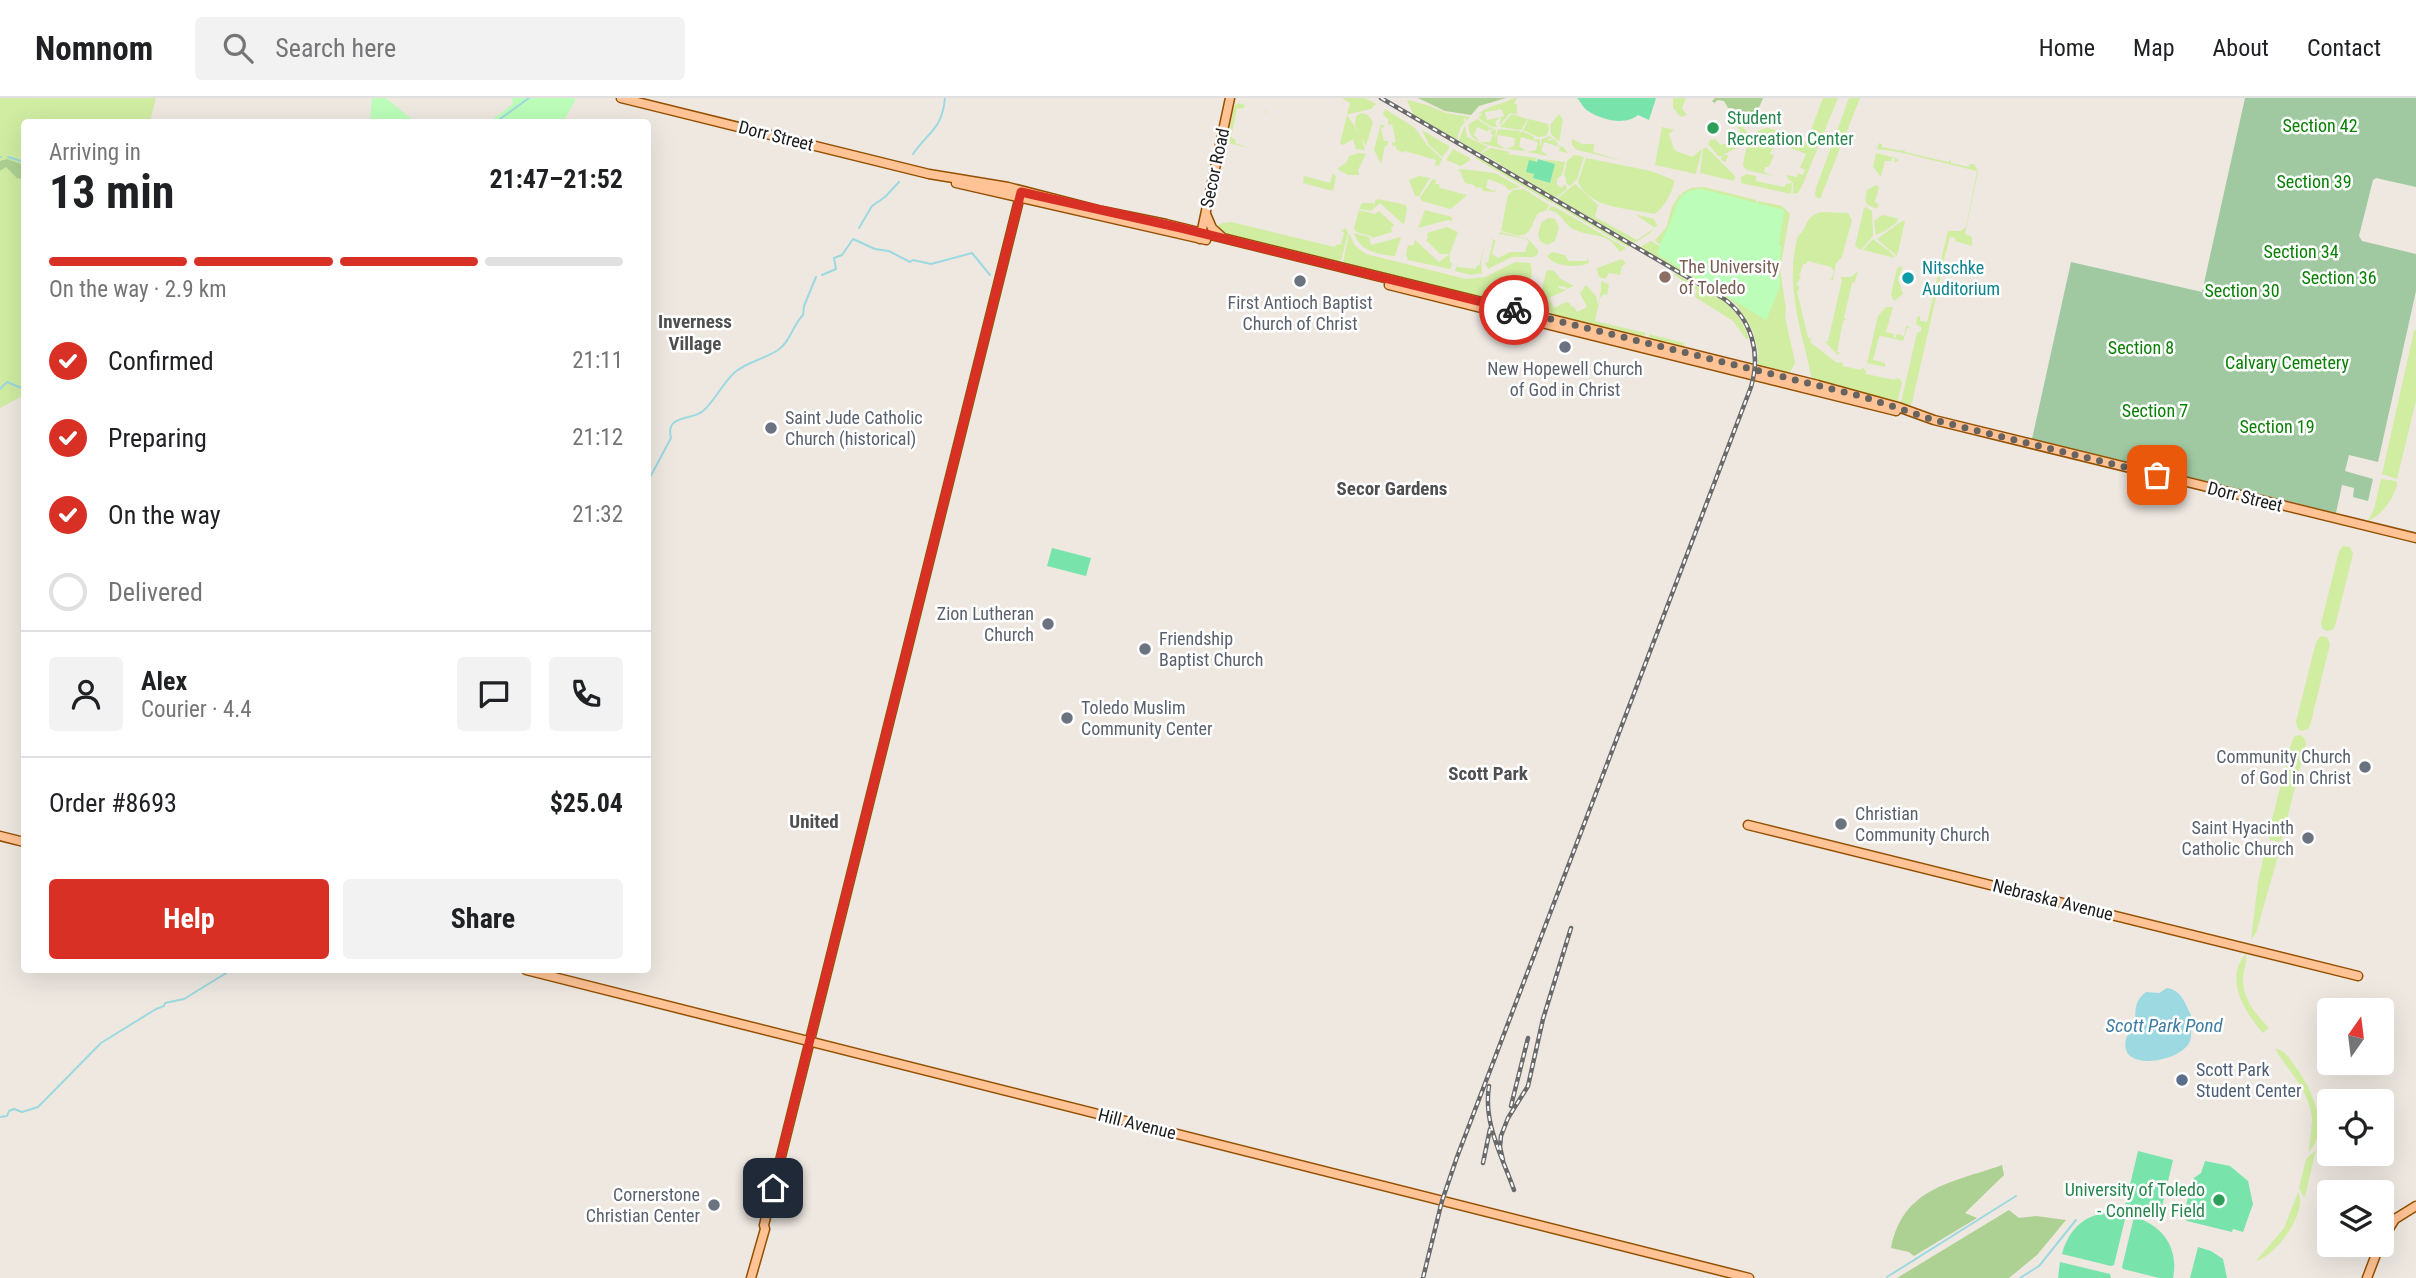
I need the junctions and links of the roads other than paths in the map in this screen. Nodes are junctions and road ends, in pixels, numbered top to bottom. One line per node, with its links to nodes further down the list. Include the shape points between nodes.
1 (621, 98): 3 (main road, Dorr Street)
2 (1230, 98): 4 (main road, Secor Road)
3 (1020, 195): 5 (main road, Dorr Street, via 1141,218); 21 (main road)
4 (1206, 211): 5 (main road, Secor Road); 6 (main road, via 1212,228)
5 (1200, 236): 6 (main road, Dorr Street); 7 (main road, Dorr Street)
6 (1226, 240): 7 (main road, Dorr Street)
7 (1296, 260): 8 (main road, Dorr Street); 9 (main road, Dorr Street)
8 (1393, 286): 9 (main road); 10 (main road, Dorr Street)
9 (1429, 289): 11 (main road, Dorr Street)
10 (1623, 343): 11 (main road); 12 (main road, Dorr Street)
11 (1661, 346): 13 (main road, Dorr Street)
12 (1858, 401): 13 (main road, via 1878,405); 14 (main road, Dorr Street)
13 (1880, 401): 14 (main road, Dorr Street)
14 (1911, 413): 15 (main road, Dorr Street)
15 (2416, 538)
16 (1748, 825): 20 (main road, Nebraska Avenue)
17 (0, 836): 18 (main road)
18 (21, 841)
19 (538, 973): 21 (main road, Hill Avenue)
20 (2358, 976)
21 (808, 1041): 25 (main road); 26 (main road, Hill Avenue)
22 (2416, 1206): 23 (main road)
23 (2394, 1221)
24 (2375, 1257): 27 (main road)
25 (751, 1278)
26 (1749, 1278)
27 (2367, 1278)

